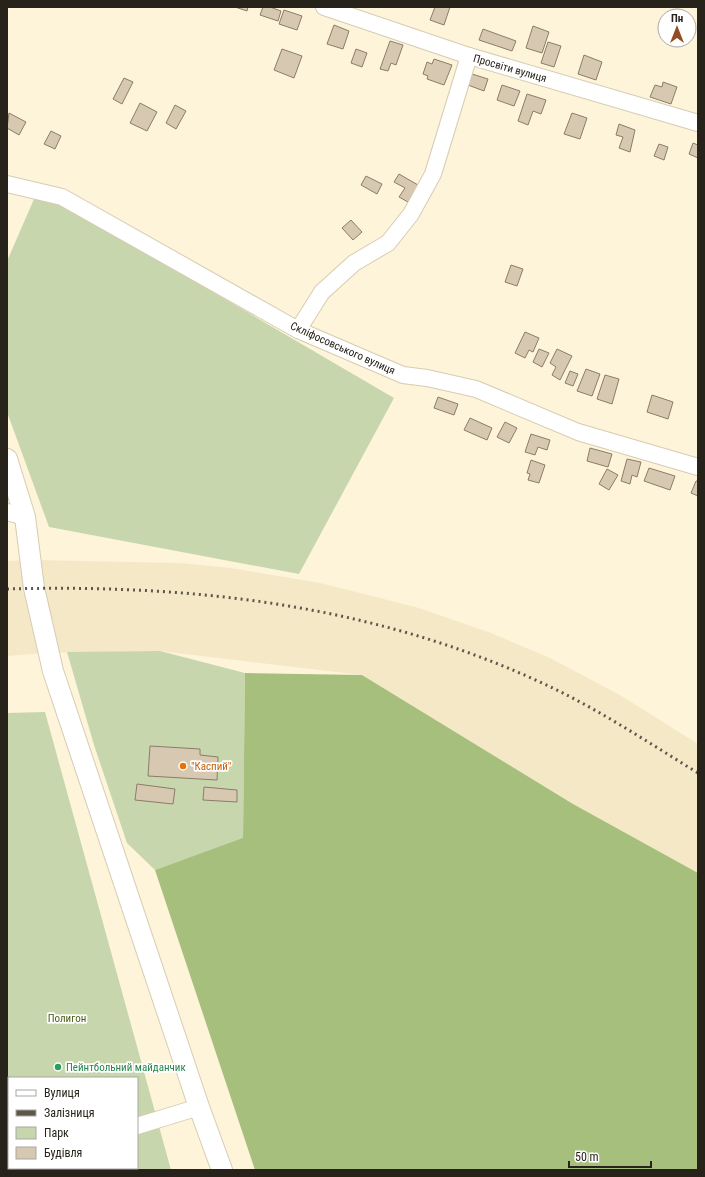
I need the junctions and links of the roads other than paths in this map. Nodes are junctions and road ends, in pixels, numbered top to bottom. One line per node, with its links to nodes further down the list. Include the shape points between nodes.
1 (324, 7): 2 (street, Просвіти вулиця)
2 (469, 56): 3 (street, Просвіти вулиця); 5 (street, via 433,174 410,214 388,243 354,263 322,292)
3 (698, 123)
4 (7, 184): 5 (street, Скліфосовського вулиця, via 62,197)
5 (298, 330): 7 (street, Скліфосовського вулиця, via 403,374 476,389 578,432)
6 (7, 459): 8 (main road)
7 (698, 467)
8 (16, 515): 9 (main road, via 53,671)
9 (199, 1107): 10 (street); 11 (main road)
10 (138, 1126)
11 (222, 1170)

